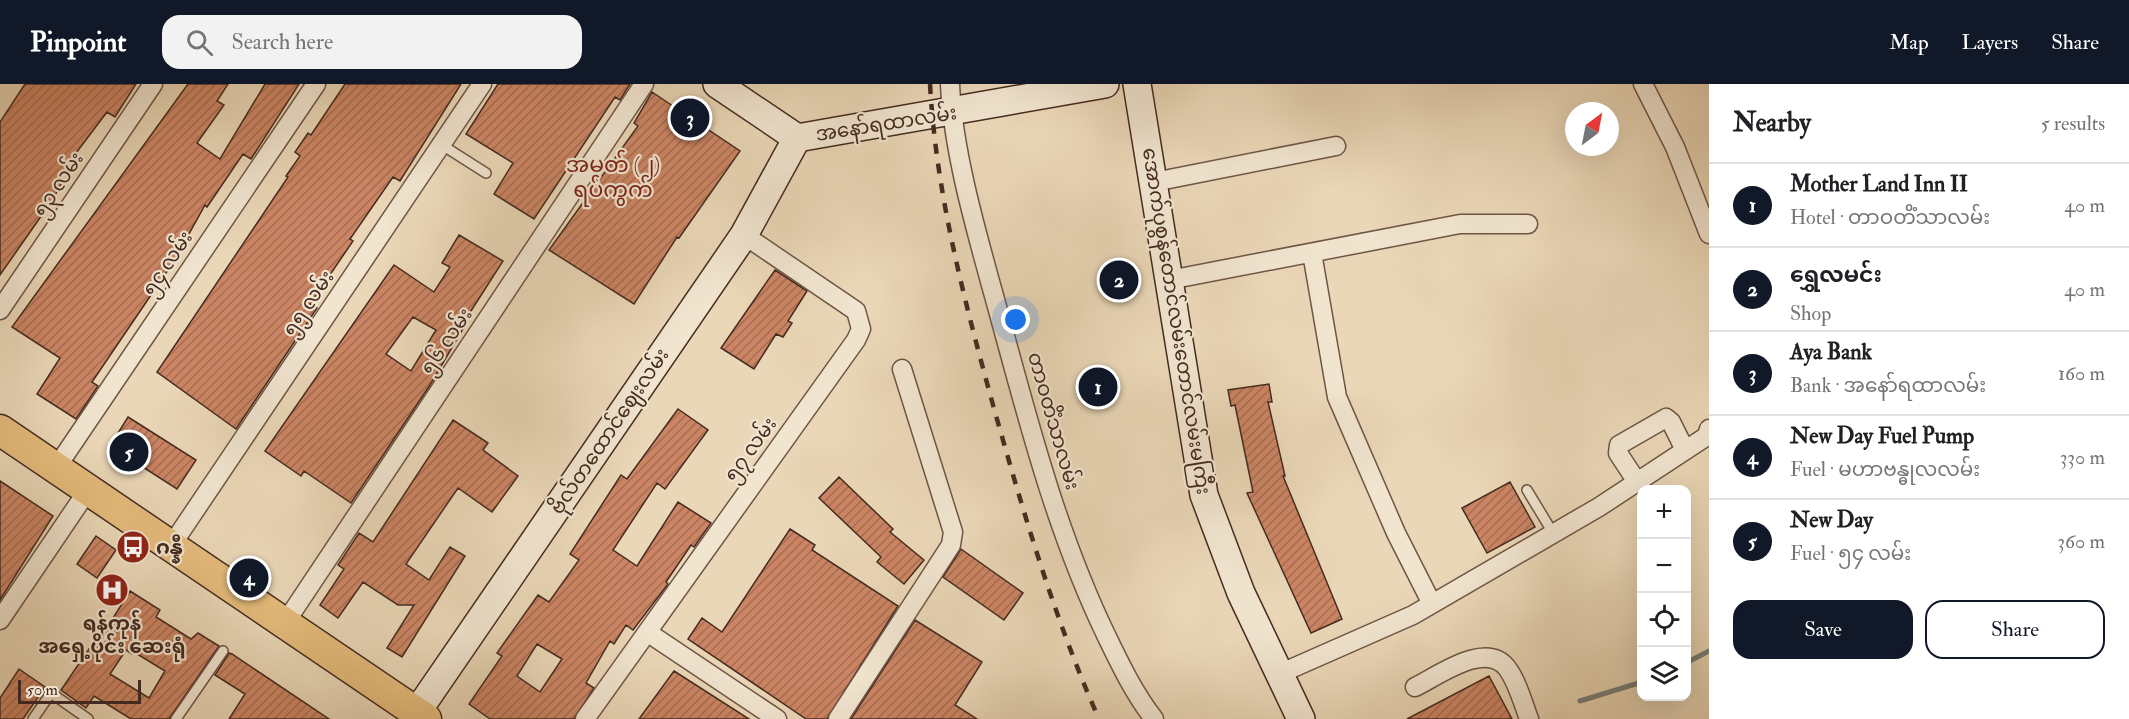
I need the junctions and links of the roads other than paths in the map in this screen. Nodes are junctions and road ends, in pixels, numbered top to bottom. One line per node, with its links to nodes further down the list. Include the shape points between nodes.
1 (153, 84): 22 (street, ၅၃ လမ်း)
2 (316, 84): 27 (street, ၅၄ လမ်း)
3 (482, 84): 13 (street, ၅၅ လမ်း)
4 (644, 84): 35 (street, ၅၆ လမ်း)
5 (950, 84): 11 (street, တာဝတိံသာလမ်း)
6 (1105, 84): 10 (main road, အနော်ရထာလမ်း)
7 (1137, 84): 16 (main road, အောက်ပုစွန်တောင်လမ်းတောင်လမ်းမကြီး)
8 (1643, 84): 18 (street, via 1675,147)
9 (735, 89): 12 (main road, အနော်ရထာလမ်း)
10 (1038, 90): 11 (main road, အနော်ရထာလမ်း)
11 (951, 112): 12 (main road, အနော်ရထာလမ်း); 48 (street, တာဝတိံသာလမ်း, via 981,247 1032,436 1080,581 1135,695)
12 (797, 138): 19 (main road, ဗိုလ်တထောင်ဈေးလမ်း)
13 (442, 145): 15 (lane); 32 (street, ၅၅ လမ်း)
14 (1336, 146): 16 (street)
15 (486, 173)
16 (1154, 182): 21 (main road, အောက်ပုစွန်တောင်လမ်းတောင်လမ်းမကြီး)
17 (1528, 224): 20 (street, via 1460,224)
18 (1709, 234)
19 (744, 235): 36 (street, ၅၇ လမ်း, via 856,311 861,329); 40 (main road, ဗိုလ်တထောင်ဈေးလမ်း)
20 (1312, 253): 21 (street); 33 (street, via 1337,397 1396,533)
21 (1169, 280): 38 (main road, အောက်ပုစွန်တောင်လမ်းတောင်လမ်းမကြီး, via 1204,495 1241,593)
22 (0, 310)
23 (902, 369): 47 (street, via 953,532 951,545)
24 (1709, 429): 26 (street, via 1707,436)
25 (0, 430): 27 (main road)
26 (1685, 450): 28 (street); 28 (street, via 1666,418 1619,446 1618,453)
27 (56, 468): 29 (main road)
28 (1637, 482): 31 (street)
29 (88, 490): 32 (main road); 34 (street)
30 (1527, 490): 31 (lane)
31 (1553, 533): 33 (street)
32 (171, 546): 35 (main road)
33 (1432, 604): 38 (street)
34 (0, 620)
35 (285, 623): 40 (main road)
36 (647, 632): 45 (street, ၅၇ လမ်း); 46 (street)
37 (224, 651): 44 (lane)
38 (1279, 674): 41 (main road, အောက်ပုစွန်တောင်လမ်းတောင်လမ်းမကြီး)
39 (1415, 687): 49 (street, via 1477,656 1494,658 1507,668)
40 (418, 717)
41 (1298, 718)
42 (33, 719): 43 (lane, via 51,693)
43 (88, 719)
44 (176, 719)
45 (585, 719)
46 (777, 719)
47 (838, 719)
48 (1154, 719)
49 (1529, 719)

